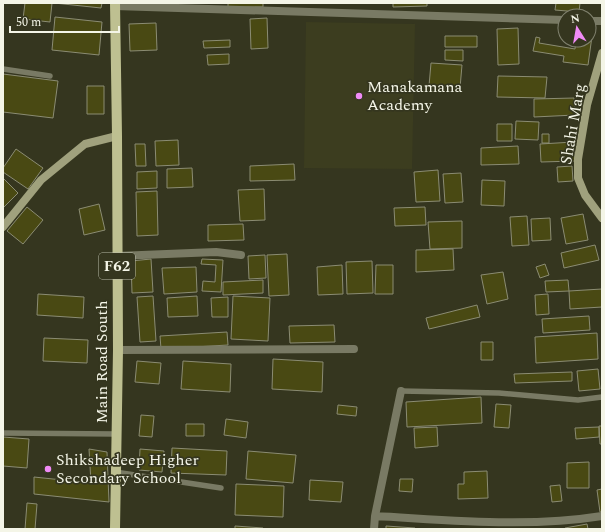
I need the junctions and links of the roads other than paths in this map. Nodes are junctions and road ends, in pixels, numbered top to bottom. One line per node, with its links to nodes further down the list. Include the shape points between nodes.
1 (115, 5): 2 (street); 6 (main road, Main Road South / F62)
2 (557, 20)
3 (602, 53): 7 (street, Shahi Marg, via 587,105 578,159 578,178 585,195)
4 (3, 69): 5 (lane)
5 (50, 76)
6 (117, 136): 8 (street, via 84,144 41,180); 10 (main road, Main Road South / F62)
7 (602, 218)
8 (3, 227)
9 (241, 255): 10 (street, via 216,252)
10 (117, 256): 12 (main road, Main Road South / F62)
11 (354, 349): 12 (street)
12 (118, 350): 16 (main road, Main Road South / F62)
13 (401, 391): 14 (lane, via 499,393 578,400); 19 (street)
14 (602, 397)
15 (3, 433): 16 (lane)
16 (116, 434): 17 (main road, Main Road South / F62)
17 (116, 472): 18 (lane); 21 (main road, Main Road South / F62)
18 (221, 488)
19 (375, 516): 20 (street, via 520,522 562,521); 22 (street)
20 (602, 516)
21 (115, 529)
22 (374, 529)

